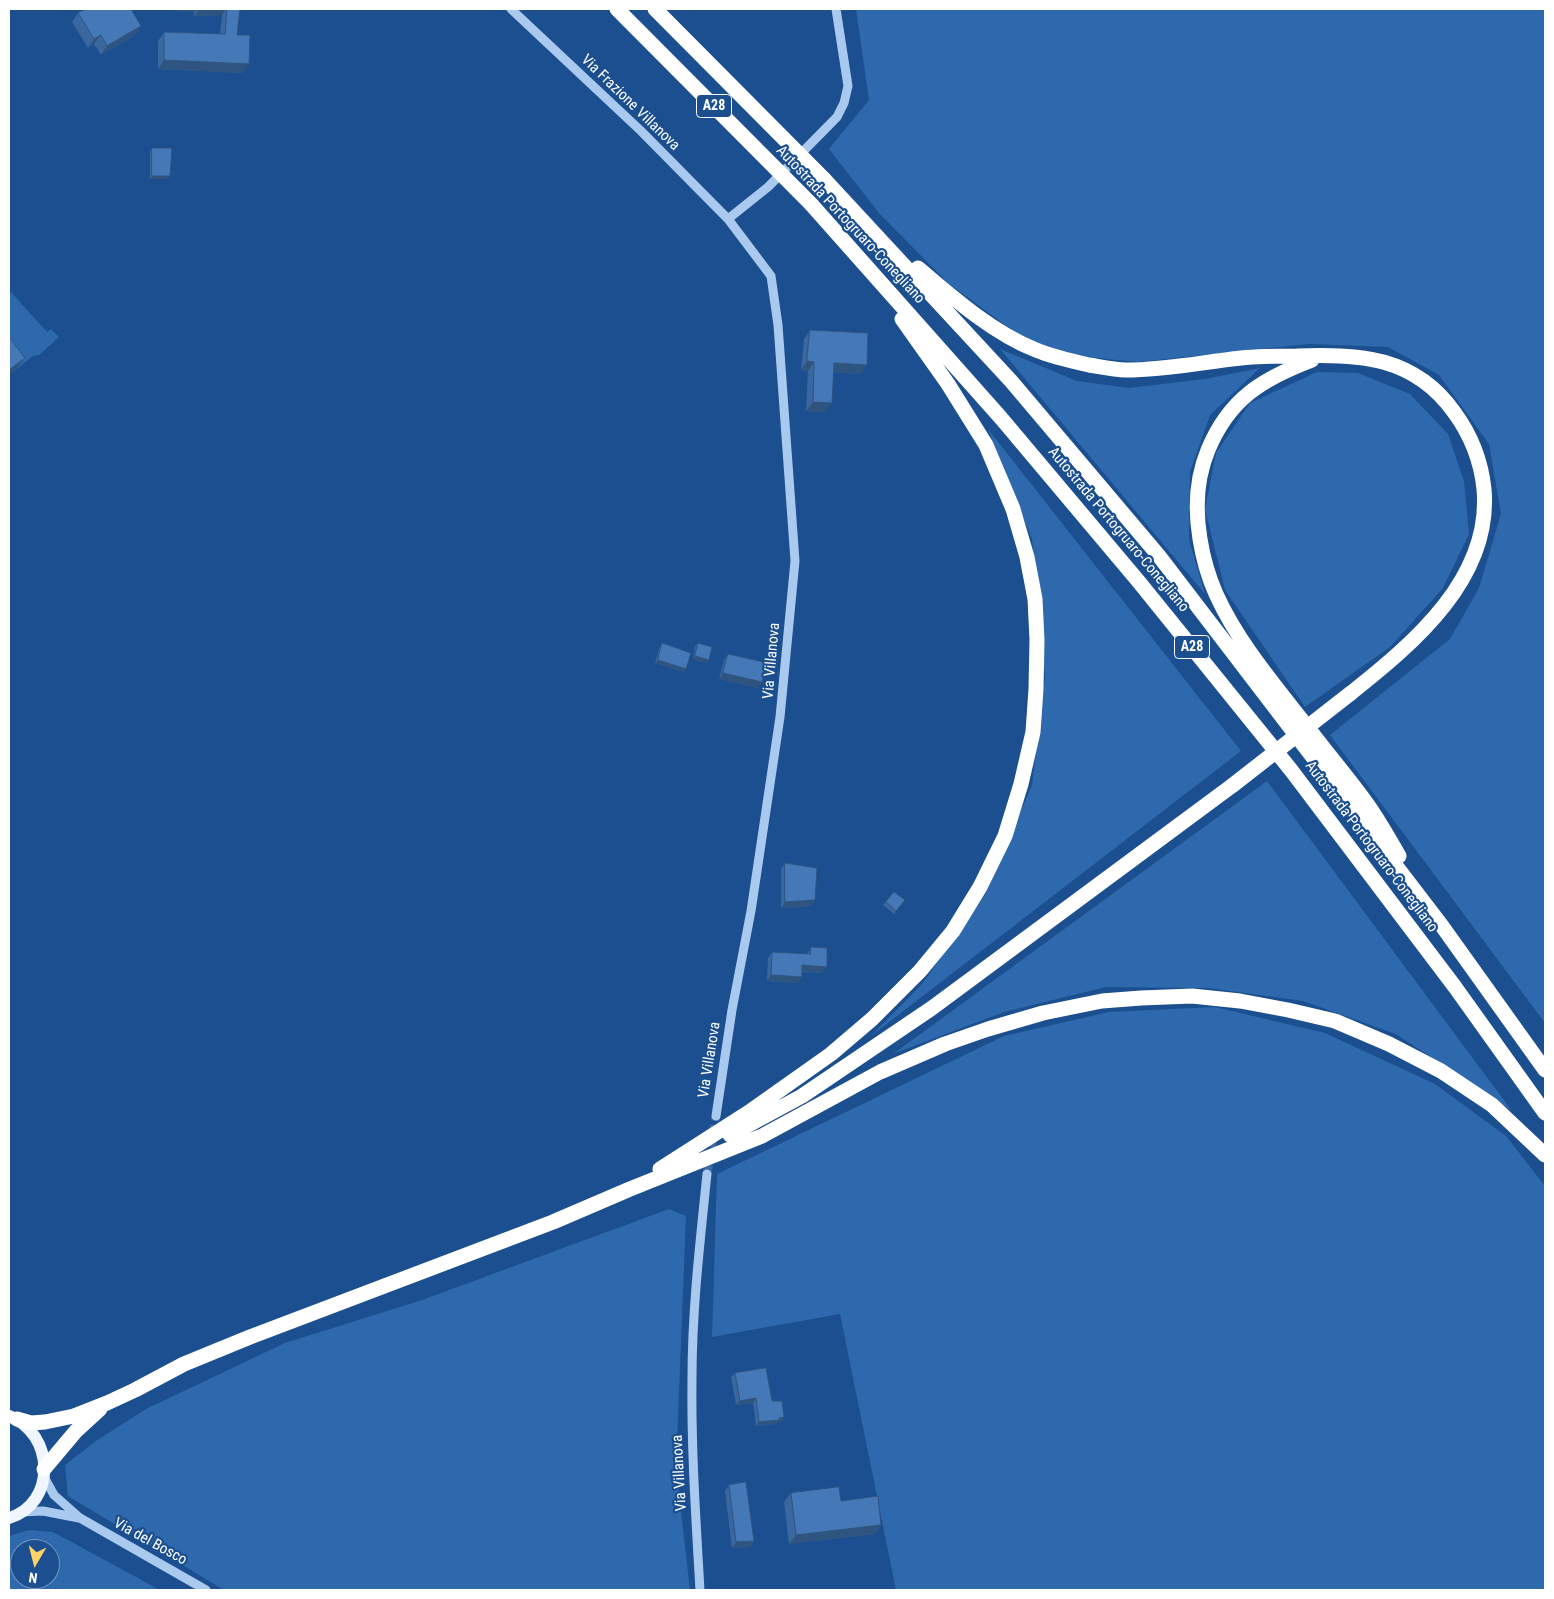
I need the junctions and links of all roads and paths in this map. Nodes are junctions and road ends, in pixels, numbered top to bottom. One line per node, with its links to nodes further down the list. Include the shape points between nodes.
1 (511, 9): 5 (street, Via Frazione Villanova)
2 (617, 9): 7 (highway, Autostrada Portogruaro-Conegliano / A28, bridge, via 811,204)
3 (655, 9): 6 (highway, Autostrada Portogruaro-Conegliano / A28, bridge)
4 (836, 9): 5 (street, via 848,86 841,110 768,187)
5 (728, 220): 12 (street, Via Villanova, via 771,276 778,325 795,561 780,717)
6 (869, 227): 8 (highway, via 965,308 1034,350 1060,358 1124,370 1242,358); 9 (highway, Autostrada Portogruaro-Conegliano / A28, via 1011,381 1159,556)
7 (857, 256): 11 (highway, Autostrada Portogruaro-Conegliano / A28, via 1139,582 1266,740 1454,987); 15 (highway, via 948,384 986,446 1013,509 1028,557 1035,599 1036,689 1033,732 1021,784 1005,836 980,887 953,930 920,971 831,1054)
8 (1326, 354): 9 (highway, via 1259,384 1238,402 1221,424 1201,467 1197,496 1197,521 1204,559 1215,593 1244,643 1370,808); 15 (highway, bridge, via 1359,356 1391,363 1422,380 1445,399 1477,452 1485,505 1480,541 1449,601 1387,665 1233,785 932,1008 802,1096)
9 (1442, 926): 10 (highway, Autostrada Portogruaro-Conegliano / A28)
10 (1545, 1070)
11 (1545, 1113)
12 (716, 1116)
13 (1545, 1155): 15 (highway, via 1492,1104 1441,1071 1389,1044 1335,1022 1288,1010 1192,996 1102,1001 1042,1013 988,1029 880,1072 762,1136)
14 (707, 1174): 23 (street, Via Villanova, via 697,1267 692,1376)
15 (630, 1188): 16 (highway, via 536,1229 250,1336 184,1364)
16 (107, 1403): 17 (highway, via 74,1416 45,1422); 18 (highway, via 76,1431)
17 (13, 1418): 18 (main road, via 31,1430 40,1445)
18 (44, 1473): 19 (main road, via 40,1491); 21 (street, via 54,1495)
19 (21, 1512): 20 (main road); 21 (street, via 43,1511)
20 (9, 1518)
21 (80, 1518): 22 (street, Via del Bosco)
22 (206, 1590)
23 (700, 1590)

